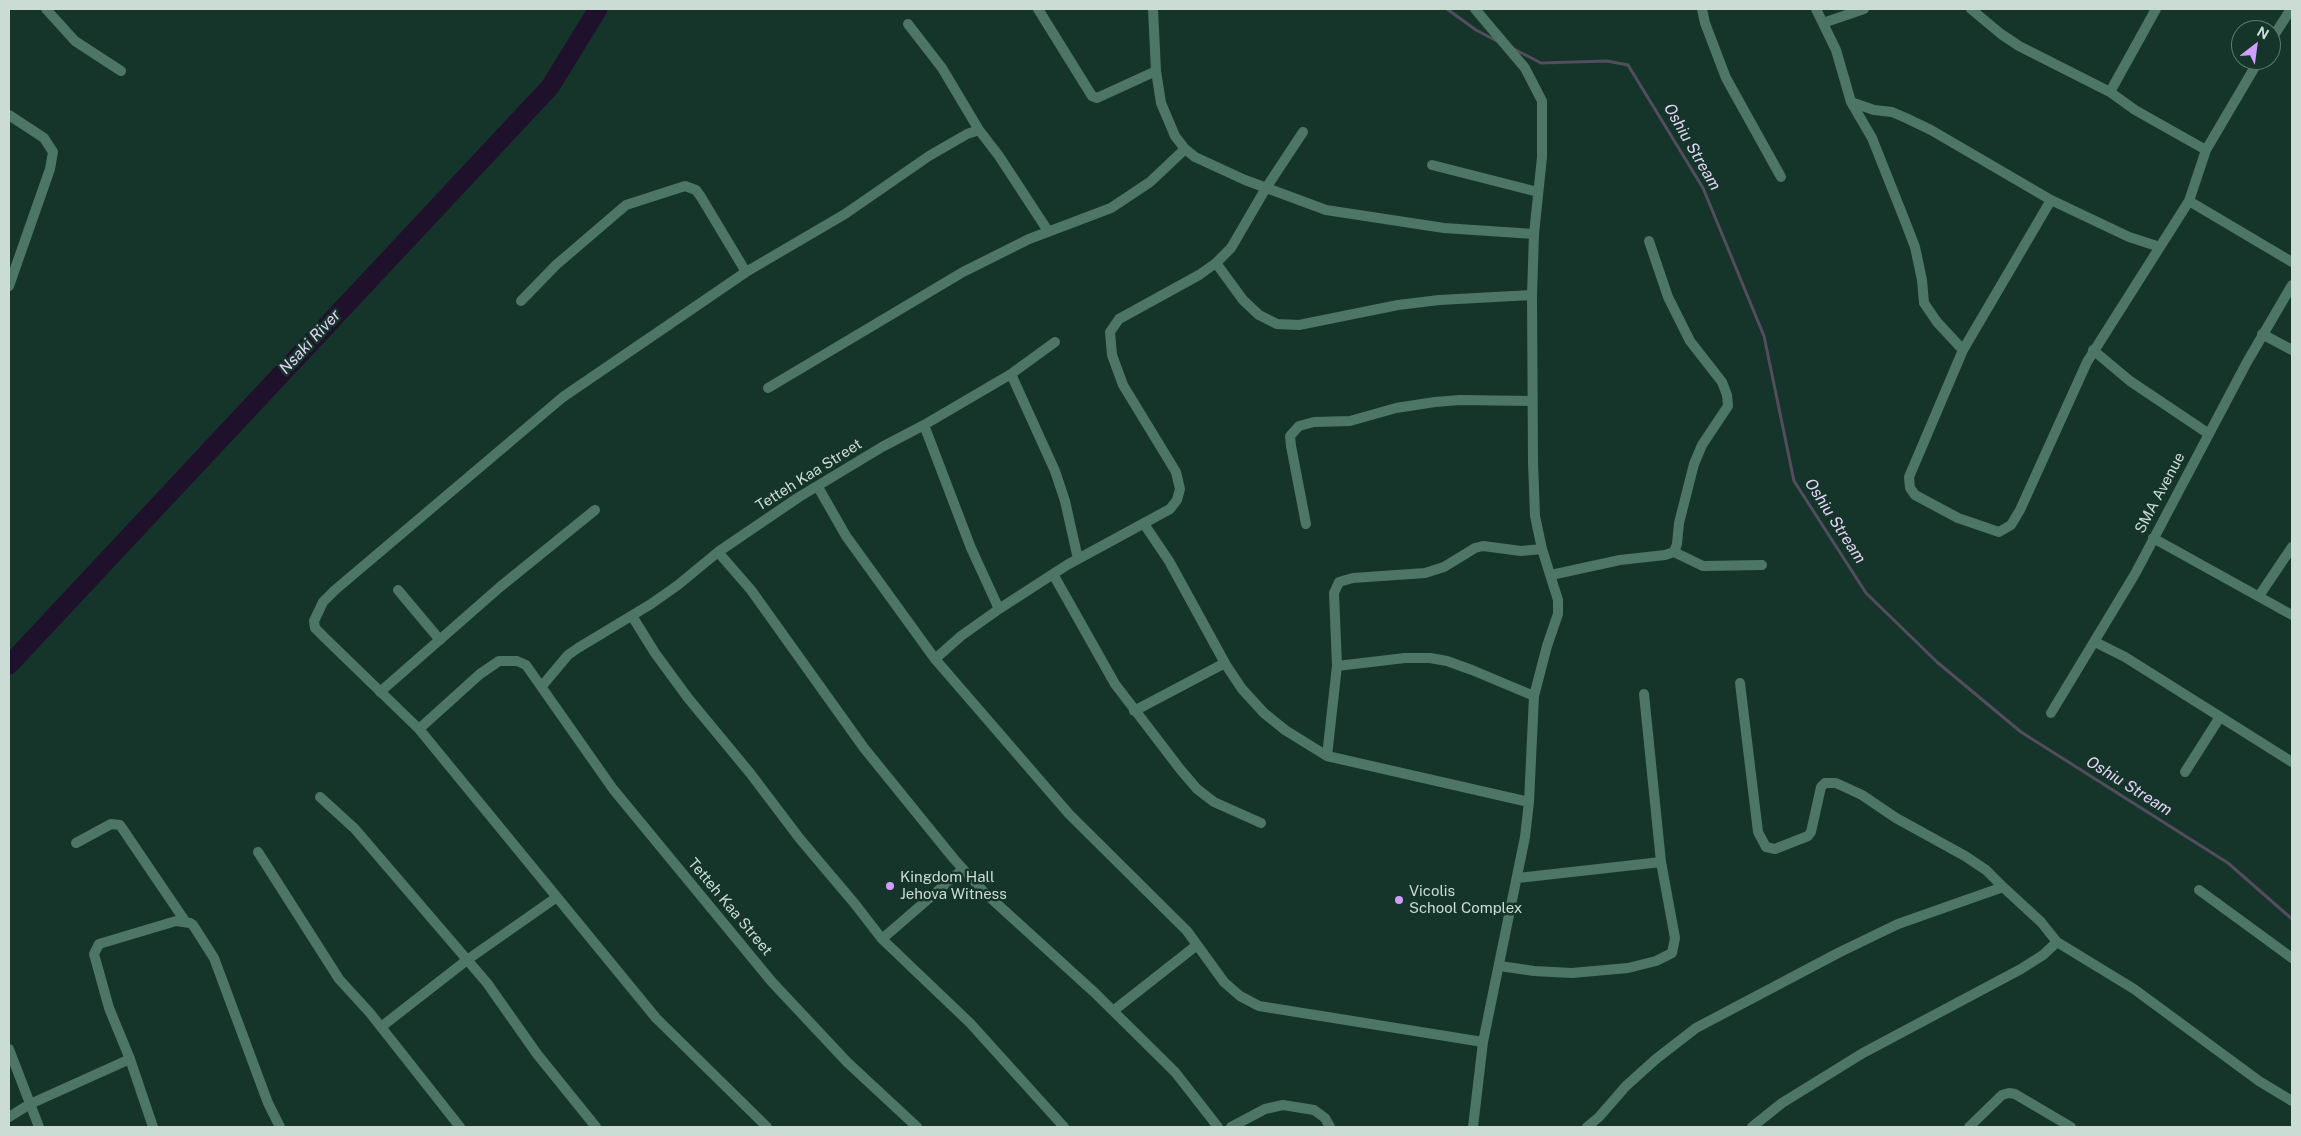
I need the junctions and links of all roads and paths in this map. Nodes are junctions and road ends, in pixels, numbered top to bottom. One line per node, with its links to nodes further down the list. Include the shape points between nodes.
1 (46, 9): 15 (street, via 75,41)
2 (1038, 9): 16 (street, via 1092,96 1097,98)
3 (1153, 9): 16 (street)
4 (1475, 9): 27 (street, via 1525,68 1542,101)
5 (1702, 9): 25 (street, via 1726,78)
6 (1816, 9): 11 (street)
7 (1864, 9): 11 (street)
8 (1970, 9): 17 (street, via 2026,50)
9 (2156, 9): 17 (street)
10 (2291, 9): 13 (street)
11 (1823, 23): 18 (street, via 1836,50)
12 (908, 24): 20 (street, via 942,68)
13 (2281, 24)
14 (2253, 70): 23 (street)
15 (121, 71)
16 (1156, 71): 22 (street, via 1167,121)
17 (2110, 92): 23 (street)
18 (1850, 102): 28 (street, via 1892,112 1931,130); 43 (street, via 1872,138 1906,221 1915,247 1924,303)
19 (9, 115): 38 (street, via 44,138 53,152)
20 (980, 130): 30 (street); 36 (street, via 929,156 844,214)
21 (1303, 132): 26 (street)
22 (1185, 150): 26 (street, via 1217,168); 30 (street, via 1150,182 1110,208)
23 (2206, 150): 29 (street)
24 (1432, 164): 27 (street)
25 (1781, 177)
26 (1266, 188): 31 (street, via 1326,210 1444,228); 35 (street, via 1236,241)
27 (1538, 192): 31 (street)
28 (2051, 200): 33 (street, via 2129,237); 43 (street)
29 (2189, 201): 33 (street); 34 (street)
30 (1048, 231): 47 (street, via 963,272)
31 (1534, 234): 39 (street)
32 (1649, 241): 59 (street, via 1668,297 1690,341 1722,382 1728,406 1702,445 1694,464)
33 (2160, 247): 44 (street)
34 (2292, 262)
35 (1216, 263): 39 (street, via 1243,300 1259,315 1277,324 1299,326 1398,305 1439,300); 53 (street, via 1119,319 1110,332 1112,355 1123,386 1176,472 1180,489 1178,500 1170,509)
36 (746, 272): 40 (street, via 701,197 696,190 685,186 626,205 556,265); 76 (street, via 563,398 323,602 314,621 315,628)
37 (2292, 285): 41 (street, SMA Avenue)
38 (9, 286)
39 (1532, 295): 48 (street)
40 (521, 302)
41 (2262, 334): 45 (street); 50 (street, SMA Avenue)
42 (1055, 342): 46 (street, Tetteh Kaa Street)
43 (1963, 350): 44 (street, via 1910,476 1910,488 1915,495 1958,518 1999,532 2011,525 2020,510)
44 (2094, 350): 50 (street, via 2130,381)
45 (2292, 350)
46 (1011, 374): 49 (street, Tetteh Kaa Street); 60 (street, via 1055,471)
47 (768, 388)
48 (1532, 400): 54 (street, via 1435,402 1396,408 1350,421 1314,422 1299,426 1290,436); 57 (street, via 1536,516)
49 (924, 426): 51 (street, Tetteh Kaa Street, via 882,446); 66 (street, via 971,548)
50 (2209, 434): 55 (street, SMA Avenue)
51 (818, 487): 58 (street, Tetteh Kaa Street); 71 (street, via 846,536)
52 (595, 510): 69 (street)
53 (1144, 524): 60 (street); 72 (street, via 1173,568)
54 (1306, 524)
55 (2153, 538): 65 (street); 70 (street, SMA Avenue)
56 (2292, 546): 65 (street)
57 (1542, 549): 63 (street); 73 (street, via 1521,551 1483,546 1444,567 1425,573 1353,578 1339,582 1334,593)
58 (718, 552): 68 (street, Tetteh Kaa Street, via 678,585); 92 (street, via 751,590 864,748)
59 (1674, 552): 61 (street, via 1703,566); 63 (street)
60 (1078, 559): 62 (street)
61 (1762, 565)
62 (1053, 574): 66 (street); 79 (street, via 1115,684)
63 (1551, 574): 78 (street, via 1558,614)
64 (398, 590): 69 (street)
65 (2259, 596): 67 (street)
66 (999, 609): 71 (street)
67 (2292, 615)
68 (632, 616): 75 (street, Tetteh Kaa Street, via 568,655); 98 (street, via 688,698)
69 (440, 640): 76 (street)
70 (2095, 642): 80 (street, SMA Avenue); 81 (street, via 2125,656)
71 (935, 659): 100 (street, via 1069,814 1162,904)
72 (1225, 663): 79 (street); 83 (street, via 1242,689 1264,713)
73 (1337, 666): 78 (street, via 1430,658 1472,670); 83 (street)
74 (1740, 683): 94 (street, via 1758,832 1766,847 1775,850 1808,836 1820,787 1825,783 1836,783 1965,856)
75 (542, 686): 82 (street, Tetteh Kaa Street, via 526,665 517,661 499,661); 118 (street, Tetteh Kaa Street, via 619,796 772,982 847,1062)
76 (380, 692): 82 (street)
77 (1644, 694): 91 (street)
78 (1534, 696): 87 (street)
79 (1134, 711): 88 (street, via 1198,789 1226,809)
80 (2051, 714)
81 (2220, 717): 84 (street); 85 (street)
82 (419, 729): 96 (street)
83 (1327, 756): 87 (street)
84 (2292, 762)
85 (2185, 772)
86 (320, 796): 102 (street, via 355,829)
87 (1529, 802): 93 (street)
88 (1261, 823)
89 (76, 844): 97 (street, via 111,824 120,824)
90 (258, 852): 105 (street, via 339,979)
91 (1661, 862): 93 (street); 103 (street, via 1675,938 1672,954 1628,968 1572,972)
92 (963, 869): 98 (street); 104 (street)
93 (1518, 878): 103 (street)
94 (2003, 887): 99 (street, via 2041,922); 124 (street, via 1898,924 1696,1028 1626,1086)
95 (2199, 890): 101 (street)
96 (558, 897): 102 (street); 117 (street, via 656,1018)
97 (185, 921): 108 (street, via 166,923 99,944 95,949 106,998); 114 (street, via 197,930 214,958)
98 (882, 939): 119 (street, via 970,1024)
99 (2057, 942): 109 (street, via 2134,989 2259,1081); 125 (street, via 2044,955 2021,969 1863,1053 1782,1103)
100 (1197, 945): 104 (street); 106 (street, via 1224,982 1259,1006)
101 (2292, 958)
102 (467, 960): 105 (street); 116 (street)
103 (1500, 966): 106 (street)
104 (1113, 1011): 120 (street, via 1175,1072)
105 (381, 1027): 115 (street)
106 (1483, 1042): 123 (street)
107 (9, 1049): 110 (street)
108 (130, 1059): 110 (street); 113 (street)
109 (2292, 1101)
110 (30, 1104): 111 (street); 112 (street)
111 (9, 1117)
112 (39, 1127)
113 (153, 1127)
114 (280, 1127)
115 (460, 1127)
116 (596, 1127)
117 (767, 1127)
118 (917, 1127)
119 (1064, 1127)
120 (1218, 1127)
121 (1231, 1127): 122 (street, via 1265,1109 1283,1105 1314,1110 1325,1118)
122 (1330, 1127)
123 (1473, 1127)
124 (1587, 1127)
125 (1752, 1127)
126 (1969, 1127): 127 (street, via 2008,1092)
127 (2071, 1127)

